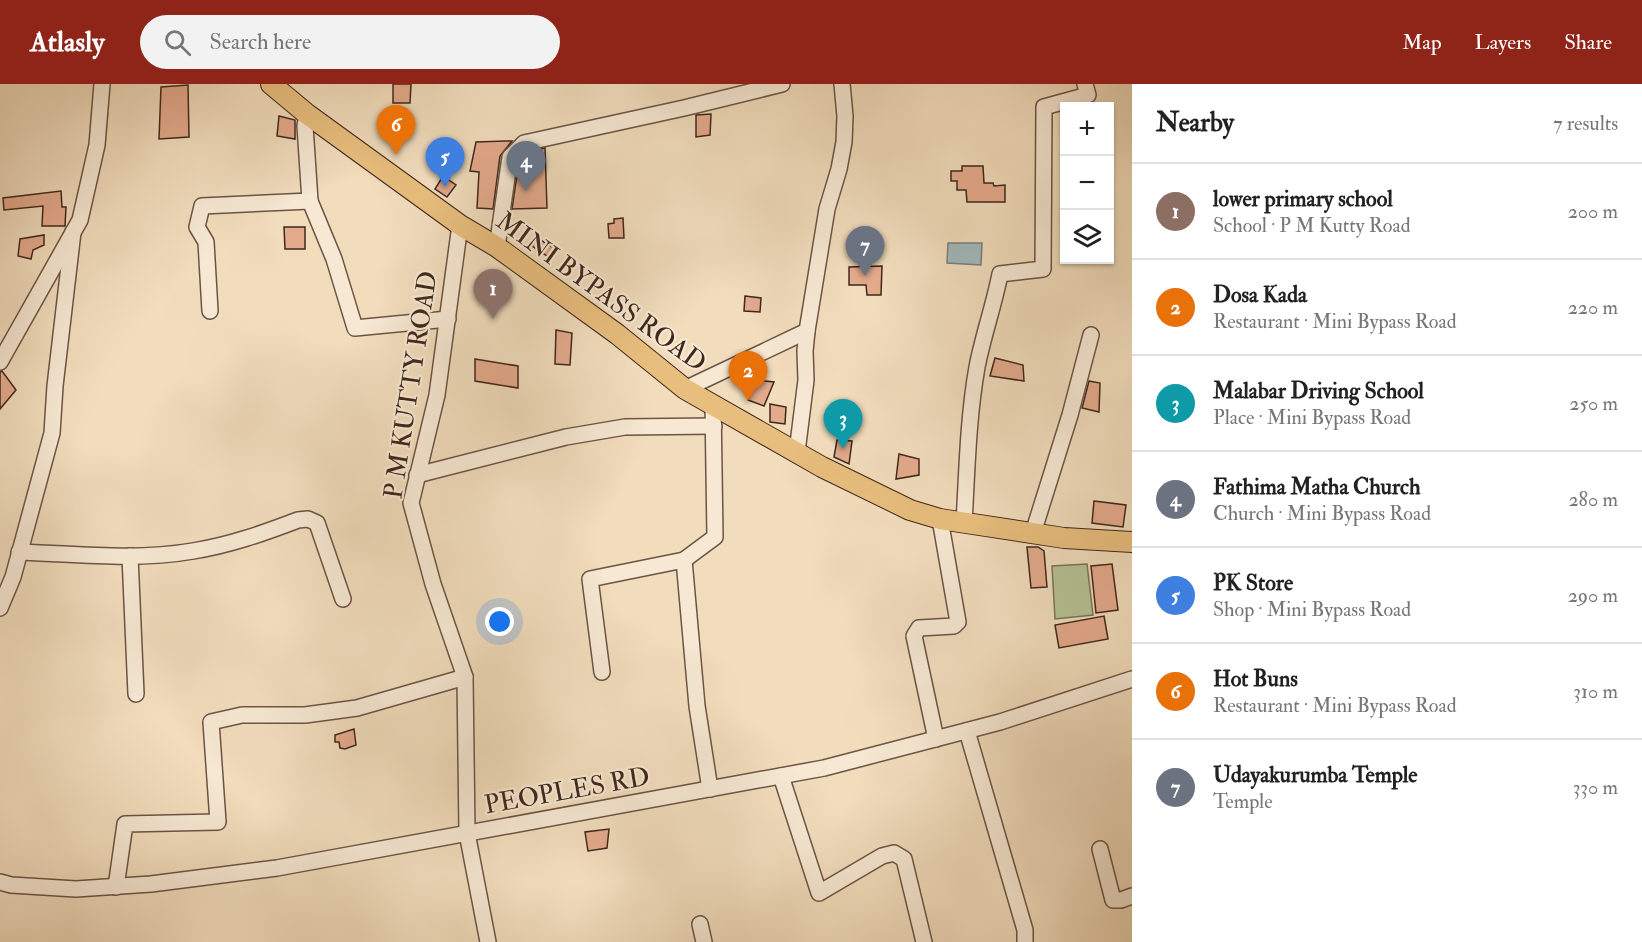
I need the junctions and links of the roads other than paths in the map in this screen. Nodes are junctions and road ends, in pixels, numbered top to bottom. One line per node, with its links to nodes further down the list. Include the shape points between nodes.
1 (102, 84): 9 (street, via 97,145 81,220)
2 (271, 84): 6 (main road, MINI BYPASS ROAD)
3 (782, 84): 10 (street, via 524,143 510,157)
4 (842, 84): 13 (street, via 844,142 827,209)
5 (1085, 84): 22 (street, via 1088,95 1044,107 1042,268 1000,274 977,366)
6 (307, 114): 7 (street); 8 (main road, MINI BYPASS ROAD)
7 (310, 201): 11 (street, via 202,206 197,227 206,242); 12 (street, via 334,259 355,328)
8 (460, 225): 10 (main road, MINI BYPASS ROAD); 12 (street, P M KUTTY ROAD)
9 (74, 232): 15 (street); 25 (street, via 52,434)
10 (496, 247): 16 (main road, MINI BYPASS ROAD, via 617,334)
11 (210, 311)
12 (448, 319): 20 (street, P M KUTTY ROAD, via 437,395)
13 (807, 331): 16 (street); 19 (street, via 806,380)
14 (1091, 335): 23 (street)
15 (0, 362)
16 (685, 389): 17 (main road, MINI BYPASS ROAD)
17 (714, 404): 18 (street); 19 (main road, MINI BYPASS ROAD)
18 (714, 426): 20 (street, via 625,427 566,437); 27 (street, via 715,537)
19 (797, 452): 21 (main road, MINI BYPASS ROAD, via 910,510)
20 (417, 475): 31 (street, P M KUTTY ROAD, via 411,503 433,584)
21 (940, 519): 22 (main road, MINI BYPASS ROAD); 35 (street, via 958,621 954,626 919,628 914,636)
22 (964, 523): 23 (main road, MINI BYPASS ROAD)
23 (1033, 533): 24 (main road, MINI BYPASS ROAD)
24 (1132, 542)
25 (19, 552): 26 (street); 29 (street)
26 (130, 556): 28 (street, via 192,552 308,519 317,523); 33 (street)
27 (684, 560): 30 (street, via 590,579); 37 (street, via 697,706)
28 (343, 599)
29 (0, 608)
30 (602, 672)
31 (465, 676): 38 (street, P M KUTTY ROAD); 41 (street, via 357,708 305,715 242,715 212,722 218,822 125,824)
32 (1132, 680): 34 (street, PEOPLES RD)
33 (136, 694)
34 (967, 730): 35 (street, PEOPLES RD); 47 (street)
35 (936, 739): 36 (street, PEOPLES RD)
36 (781, 776): 37 (street, PEOPLES RD); 46 (street, via 819,893 894,853 904,859)
37 (710, 789): 38 (street, PEOPLES RD)
38 (467, 833): 41 (street, PEOPLES RD, via 277,868); 44 (street, P M KUTTY ROAD)
39 (1100, 849): 42 (street, via 1113,900)
40 (0, 882): 41 (street, PEOPLES RD, via 76,889)
41 (116, 886)
42 (1132, 896)
43 (700, 924): 45 (street)
44 (488, 942)
45 (705, 942)
46 (924, 942)
47 (1025, 942)

